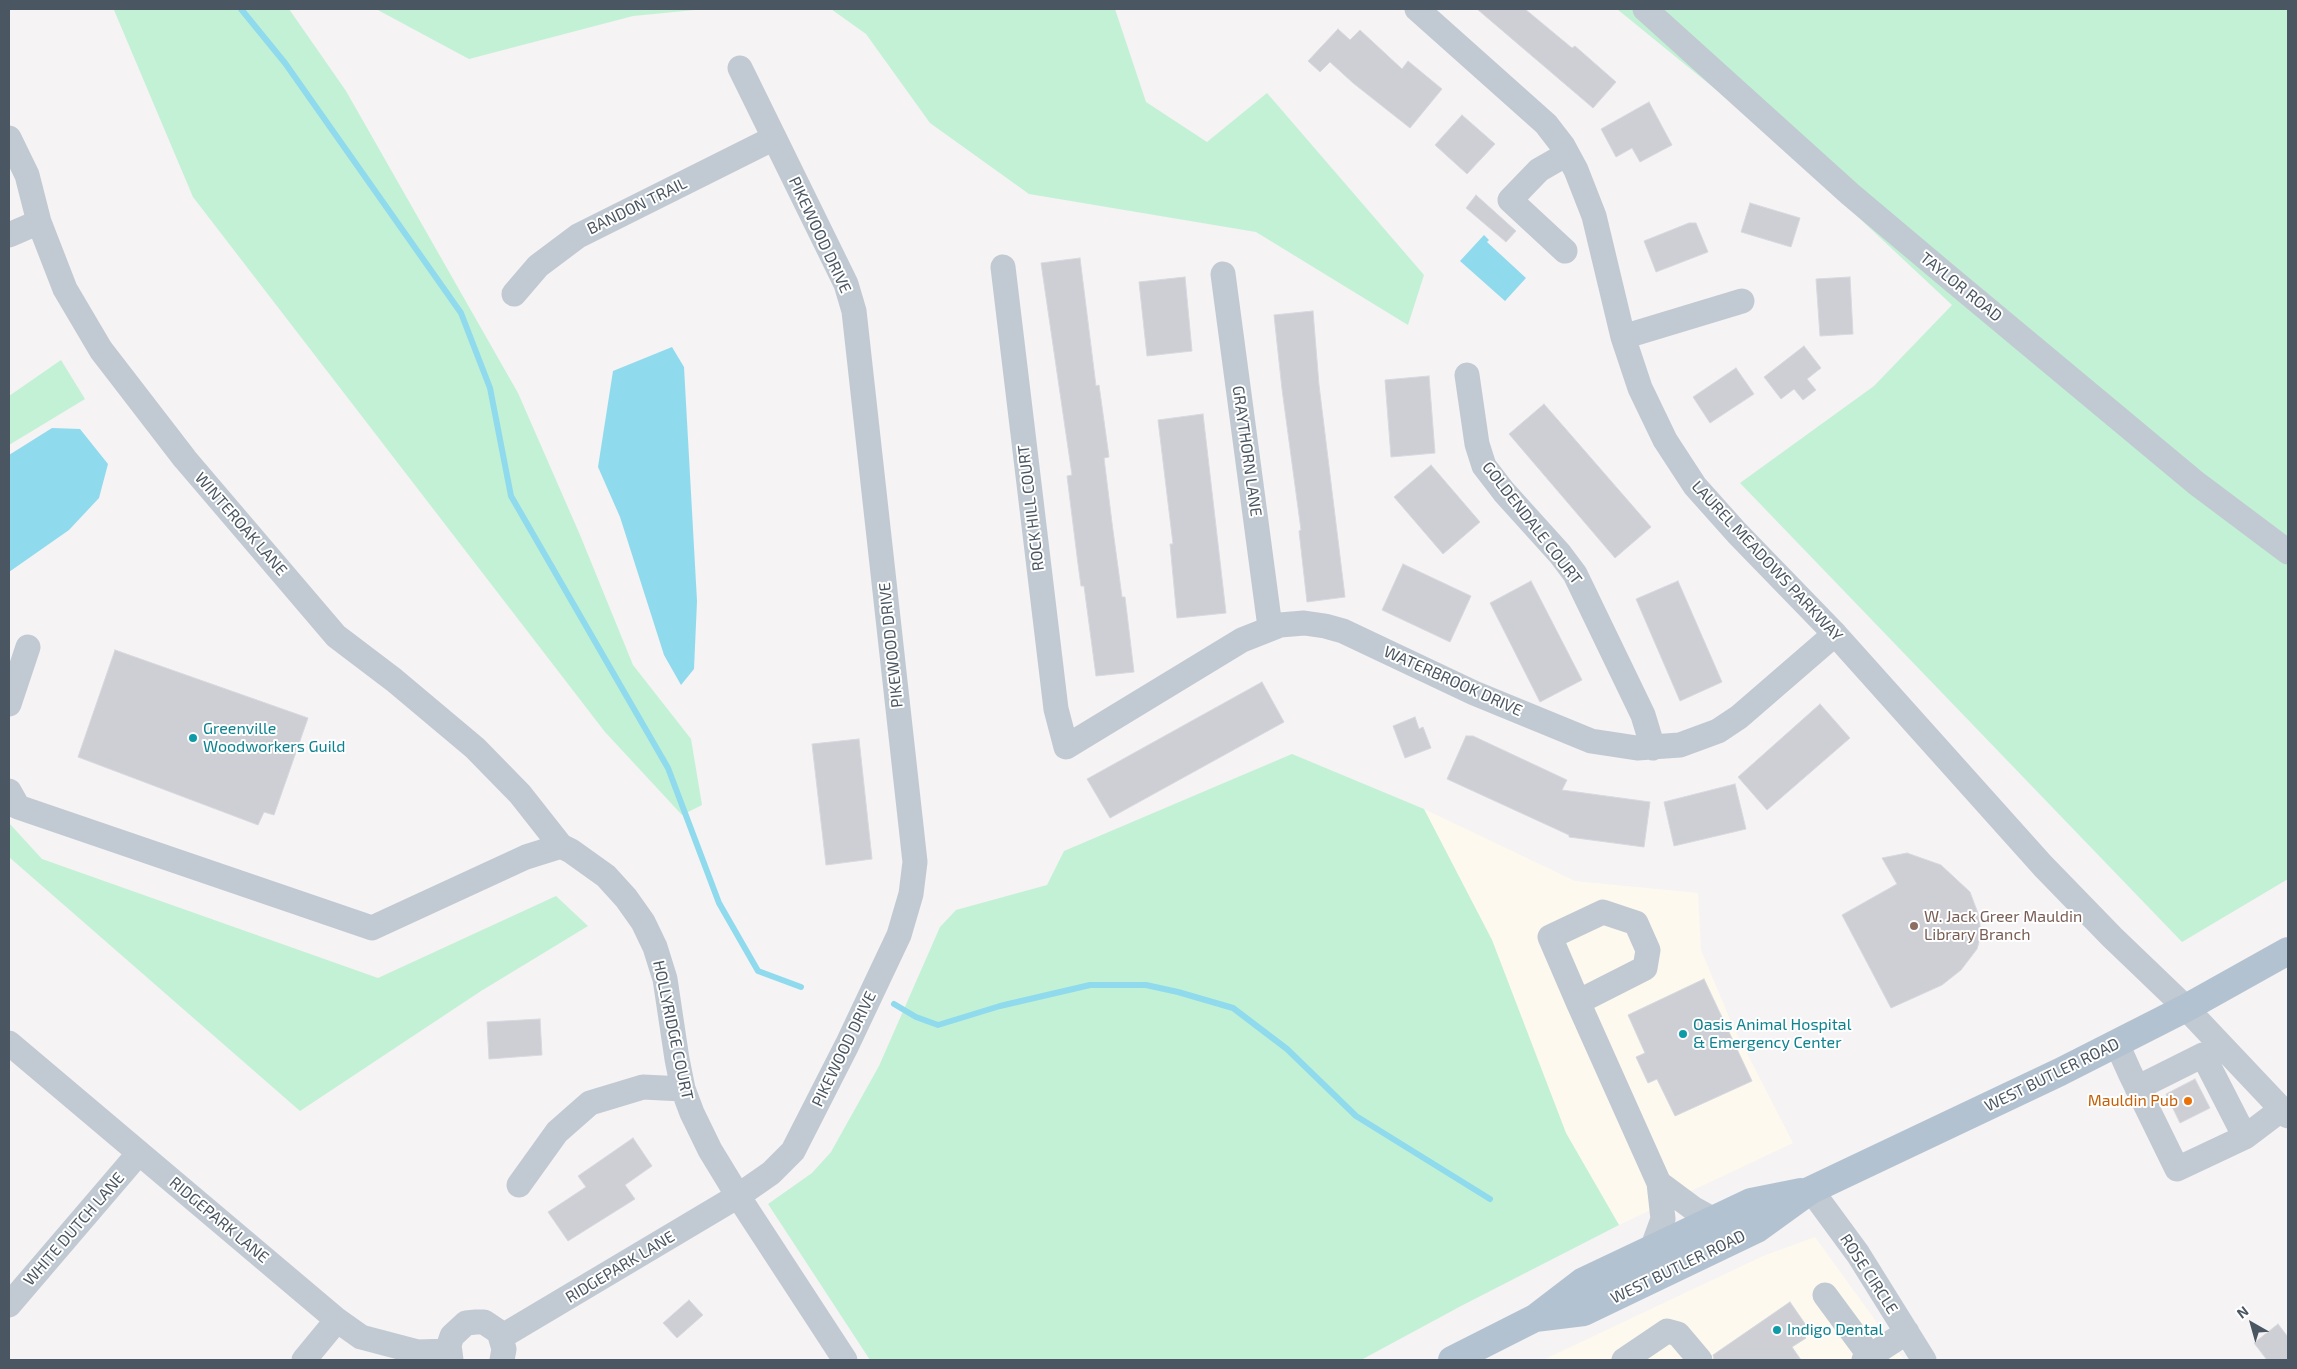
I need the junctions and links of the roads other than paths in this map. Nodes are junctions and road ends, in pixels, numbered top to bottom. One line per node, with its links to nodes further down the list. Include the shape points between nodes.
1 (1417, 9): 6 (street, LAUREL MEADOWS PARKWAY, via 1546,124)
2 (1644, 9): 16 (street, TAYLOR ROAD, via 1850,194 2196,483)
3 (740, 68): 5 (street, PIKEWOOD DRIVE)
4 (9, 138): 7 (street, WINTEROAK LANE, via 26,175)
5 (774, 138): 12 (street, BANDON TRAIL, via 578,236 538,266); 39 (street, PIKEWOOD DRIVE, via 846,284 854,311 915,862 911,894 900,935 793,1151 771,1173)
6 (1567, 154): 9 (street, via 1539,170 1510,200); 14 (street, LAUREL MEADOWS PARKWAY, via 1594,216)
7 (39, 222): 8 (street); 24 (street, WINTEROAK LANE, via 65,289 101,350 185,460 336,636 475,748 520,794)
8 (9, 235)
9 (1565, 251)
10 (1003, 267): 21 (street, ROCK HILL COURT, via 1056,709)
11 (1223, 274): 17 (street, GRAYTHORN LANE)
12 (514, 294)
13 (1742, 301): 14 (street)
14 (1623, 337): 18 (street, LAUREL MEADOWS PARKWAY, via 1652,415 1695,486)
15 (1467, 375): 22 (street, GOLDENDALE COURT, via 1477,444 1484,466 1575,574 1643,715)
16 (2288, 552)
17 (1270, 627): 21 (street, WATERBROOK DRIVE, via 1242,640); 22 (street, WATERBROOK DRIVE, via 1304,623 1334,628 1474,693 1591,741)
18 (1835, 634): 22 (street, WATERBROOK DRIVE, via 1739,717 1718,731 1680,745); 27 (street, LAUREL MEADOWS PARKWAY, via 2043,866)
19 (28, 647): 20 (street)
20 (9, 704)
21 (1066, 747)
22 (1653, 748)
23 (9, 791): 24 (street, via 18,807 372,928 526,857)
24 (561, 846): 32 (street, HOLLYRIDGE COURT, via 606,876 643,922 665,979)
25 (2288, 951): 27 (main road, WEST BUTLER ROAD)
26 (1578, 1002): 36 (street)
27 (2186, 1008): 29 (main road, WEST BUTLER ROAD); 30 (street, LAUREL MEADOWS PARKWAY)
28 (9, 1043): 35 (street, RIDGEPARK LANE)
29 (2117, 1044): 31 (street); 38 (main road, WEST BUTLER ROAD)
30 (2213, 1051): 31 (street); 33 (street, LAUREL MEADOWS PARKWAY); 34 (street)
31 (2137, 1088): 34 (street, via 2177,1169)
32 (683, 1089): 37 (street, via 643,1087 590,1103 558,1132); 39 (street, HOLLYRIDGE COURT, via 710,1150)
33 (2285, 1113): 34 (street)
34 (2244, 1137)
35 (139, 1153): 43 (street, WHITE DUTCH LANE); 45 (street, RIDGEPARK LANE)
36 (1659, 1183): 40 (street); 41 (street, via 1663,1219)
37 (519, 1185)
38 (1811, 1190): 40 (main road, WEST BUTLER ROAD, via 1751,1202); 44 (main road, WEST BUTLER ROAD, via 1757,1229 1584,1312); 46 (street, ROSE CIRCLE, via 1858,1254)
39 (738, 1196): 47 (street, RIDGEPARK LANE); 51 (street, HOLLYRIDGE COURT)
40 (1714, 1220): 41 (main road, WEST BUTLER ROAD)
41 (1652, 1249): 44 (main road, WEST BUTLER ROAD, via 1582,1282)
42 (1826, 1295): 49 (street)
43 (9, 1304)
44 (1535, 1318): 52 (main road, WEST BUTLER ROAD)
45 (337, 1320): 48 (street, RIDGEPARK LANE, via 361,1337 418,1352); 50 (street)
46 (1907, 1332): 49 (street); 55 (street, ROSE CIRCLE)
47 (501, 1349): 48 (street, via 492,1326 484,1322 466,1323 452,1336)
48 (450, 1355)
49 (1867, 1358)
50 (304, 1360)
51 (845, 1360)
52 (1452, 1360)
53 (1624, 1360): 54 (street, via 1667,1331 1678,1334)
54 (1700, 1360)
55 (1924, 1360)

